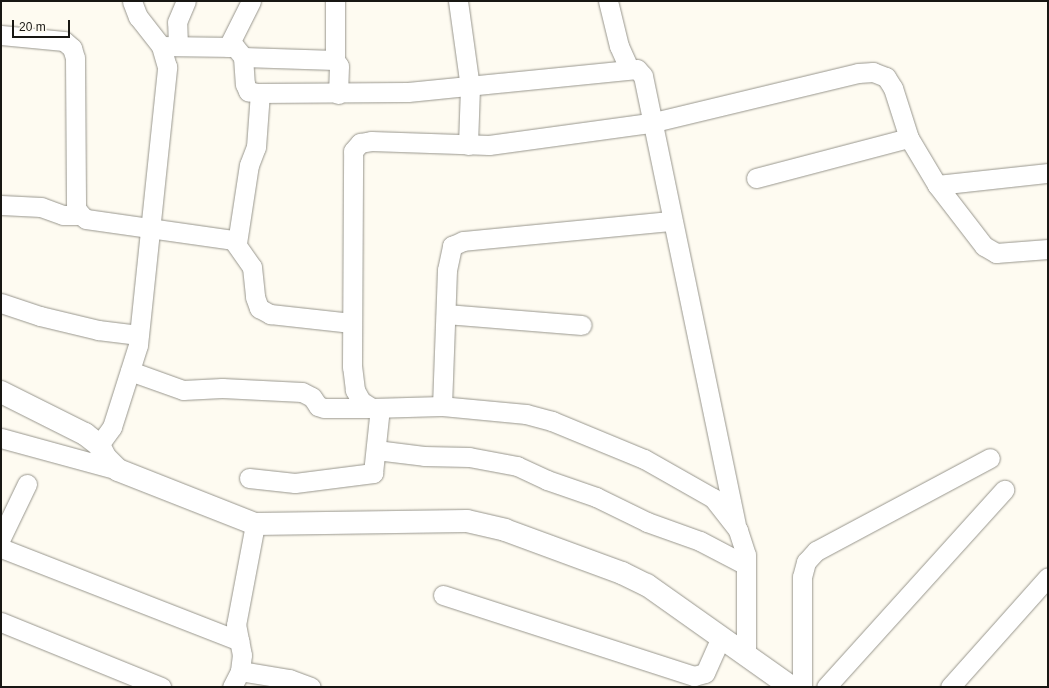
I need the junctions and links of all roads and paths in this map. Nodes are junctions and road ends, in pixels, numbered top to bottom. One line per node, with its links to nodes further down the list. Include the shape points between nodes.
1 (132, 1): 8 (street, via 138,17)
2 (186, 1): 8 (street, via 176,22)
3 (251, 1): 9 (street)
4 (335, 1): 10 (street)
5 (458, 1): 12 (street)
6 (608, 1): 11 (street, via 619,46)
7 (1, 35): 22 (street, via 64,41 72,48 75,58 76,208)
8 (170, 46): 9 (street); 24 (street)
9 (236, 52): 10 (street); 13 (street, via 248,91)
10 (335, 60): 14 (street, via 339,66)
11 (629, 68): 12 (street); 15 (street, via 637,69 643,76)
12 (470, 87): 14 (street); 17 (street)
13 (260, 93): 14 (street); 25 (street, via 256,147 249,165)
14 (338, 94)
15 (650, 122): 16 (street, via 858,73 873,72 886,76 893,88); 17 (street); 23 (street)
16 (909, 138): 19 (street); 20 (street)
17 (468, 145): 29 (street, via 371,141 360,143 353,151)
18 (1048, 173): 20 (street)
19 (756, 178)
20 (937, 185): 26 (street, via 984,246 996,253)
21 (1, 205): 22 (street, via 41,207 63,215)
22 (81, 215): 24 (street, via 86,219)
23 (671, 221): 28 (street, via 463,241 452,246 448,256); 45 (street)
24 (151, 227): 25 (street, via 217,236); 31 (street)
25 (236, 243): 29 (street, via 252,267 255,297 259,308 270,314)
26 (1048, 249)
27 (1, 303): 31 (street, via 40,316 98,330)
28 (446, 314): 30 (street); 34 (street)
29 (352, 323): 35 (street, via 355,390 361,401)
30 (582, 325)
31 (139, 335): 32 (street)
32 (130, 371): 35 (street, via 183,390 210,388 302,392 324,408); 37 (street, via 112,427)
33 (1, 392): 37 (street, via 85,434)
34 (442, 406): 35 (street); 45 (street, via 526,414 552,421 644,458 713,498)
35 (376, 408): 38 (street)
36 (1, 438): 40 (street)
37 (99, 445): 40 (street, via 105,457)
38 (376, 450): 41 (street, via 375,468 373,473 368,475 295,483); 48 (street, via 469,458 517,466 647,522 700,541)
39 (990, 458): 60 (street, via 811,556 802,577)
40 (118, 470): 44 (street)
41 (249, 478)
42 (27, 484): 46 (street)
43 (1004, 490): 61 (street)
44 (255, 524): 52 (street, via 466,521 488,525 622,573 646,585); 53 (street, via 236,625)
45 (738, 530): 48 (street, via 746,555)
46 (1, 538)
47 (1, 548): 53 (street)
48 (746, 565): 54 (street)
49 (1048, 577): 62 (street)
50 (444, 595): 56 (street)
51 (1, 622): 57 (street)
52 (721, 637): 54 (street); 56 (street)
53 (240, 641): 55 (street, via 242,655)
54 (746, 653): 59 (street)
55 (236, 679): 58 (street, via 289,679)
56 (704, 680)
57 (161, 687)
58 (311, 687)
59 (791, 687)
60 (802, 687)
61 (826, 687)
62 (950, 687)

